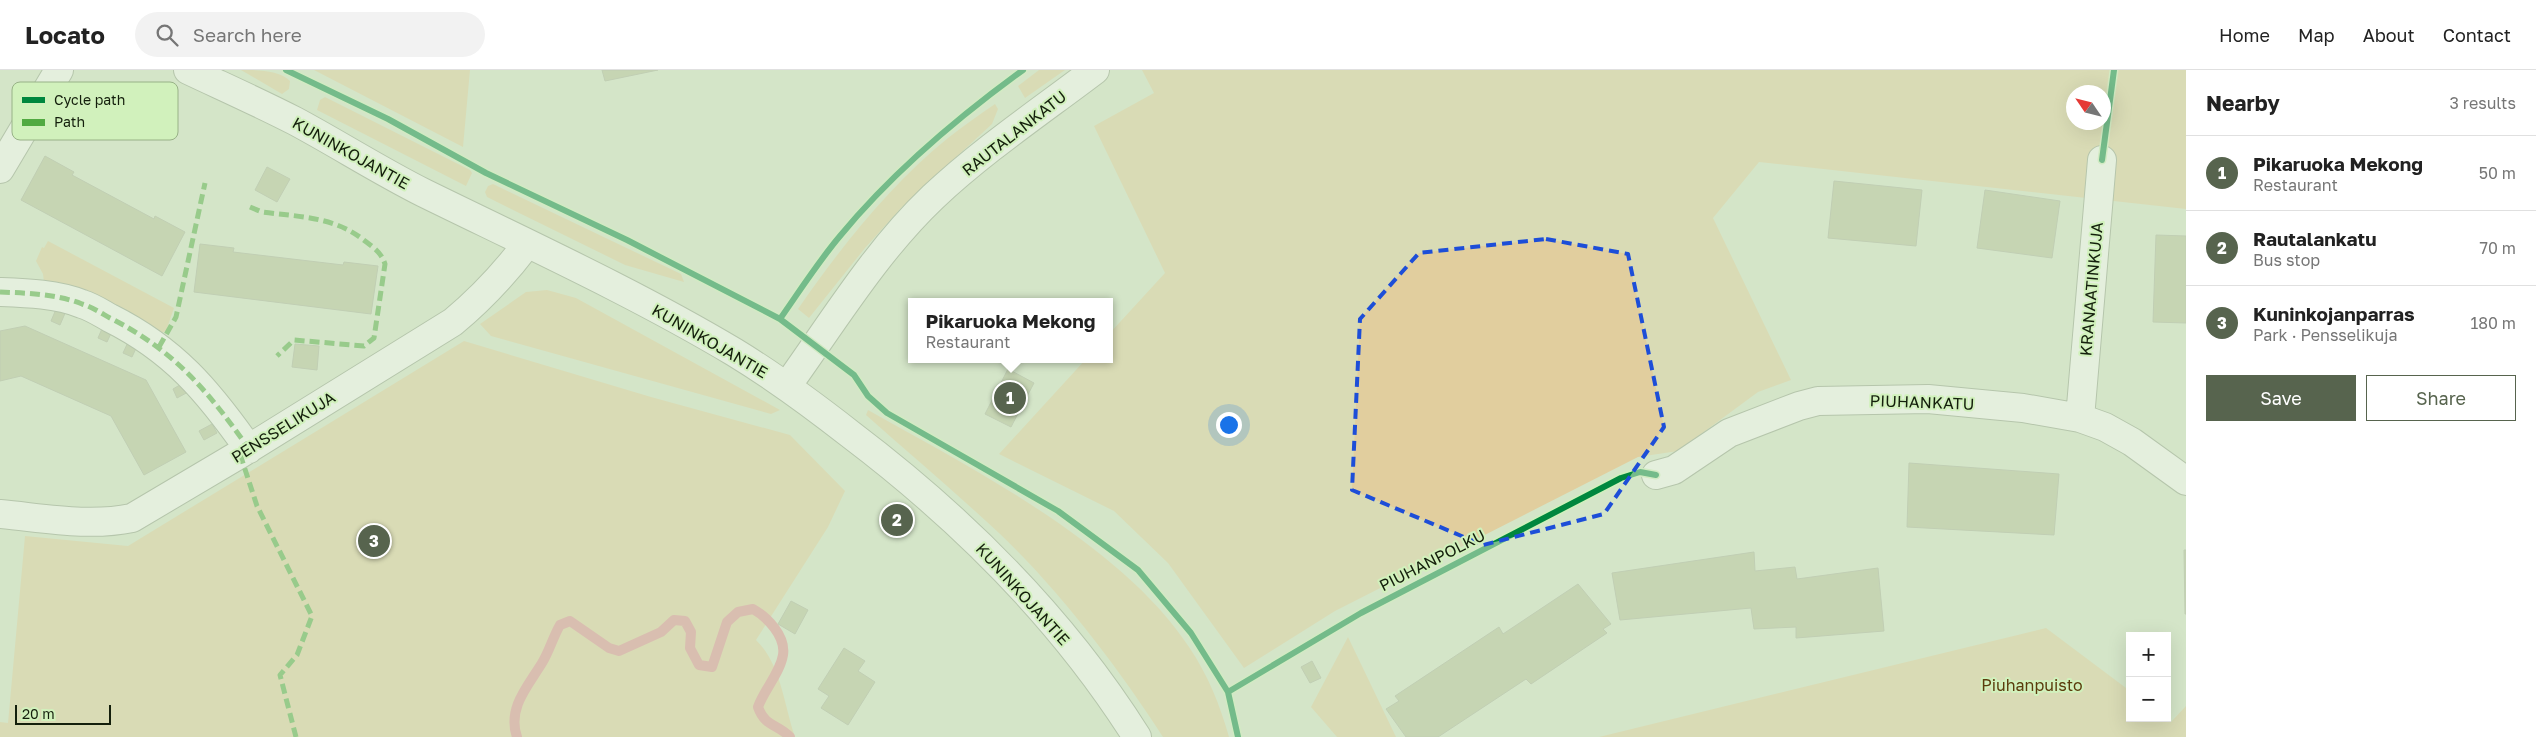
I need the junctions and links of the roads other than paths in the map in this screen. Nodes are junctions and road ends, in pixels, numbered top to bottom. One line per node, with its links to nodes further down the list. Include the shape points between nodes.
1 (59, 70): 4 (street)
2 (188, 70): 8 (street, KUNINKOJANTIE, via 294,121 419,190)
3 (1095, 70): 10 (street, RAUTALANKATU, via 932,198 881,257)
4 (52, 82)
5 (17, 140): 7 (street)
6 (2102, 160): 11 (street, KRANAATINKUJA)
7 (0, 169)
8 (527, 244): 10 (street, KUNINKOJANTIE, via 733,352); 12 (street, PENSSELIKUJA, via 483,297 453,322)
9 (0, 292): 12 (street, via 36,294 82,304 136,331 159,347 212,398)
10 (787, 386): 16 (street, KUNINKOJANTIE, via 888,462 986,550 1036,603)
11 (2080, 418): 13 (street, PIUHANKATU, via 2023,408 1928,399 1818,401 1730,433 1674,470); 14 (street, PIUHANKATU, via 2132,442)
12 (249, 449): 15 (street, PENSSELIKUJA, via 132,518 91,522)
13 (1656, 475)
14 (2186, 481)
15 (0, 514)
16 (1137, 737)

